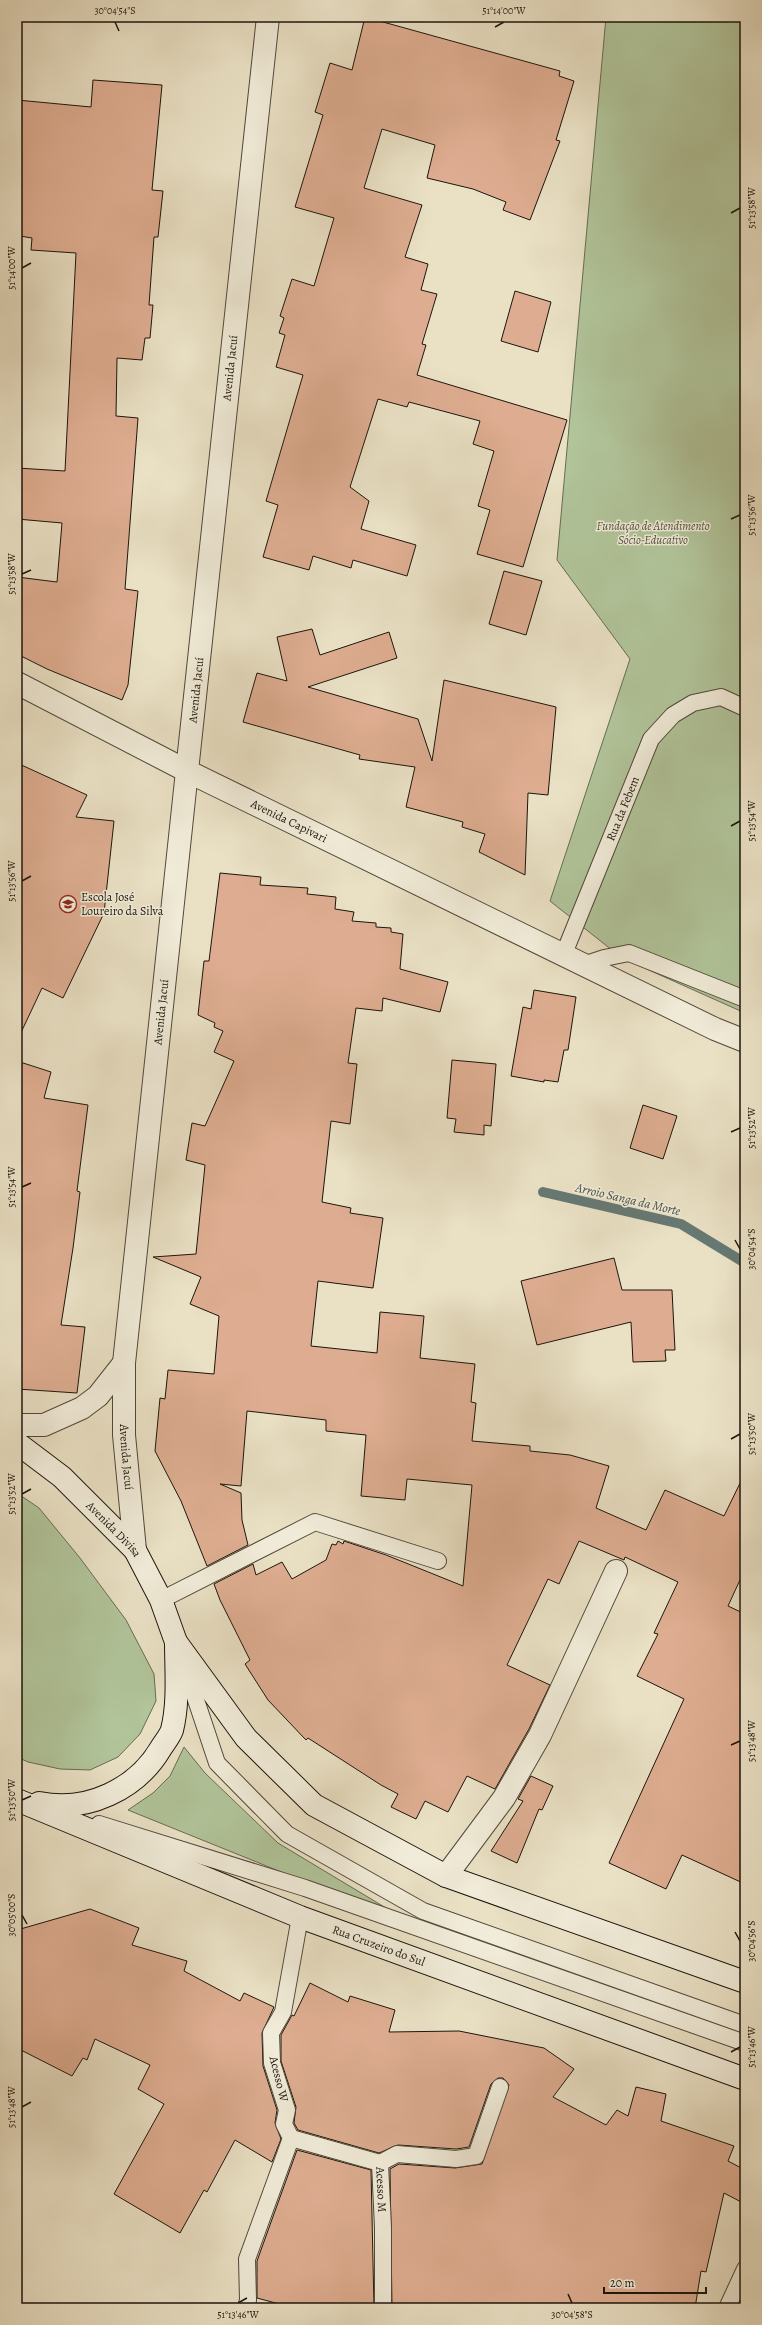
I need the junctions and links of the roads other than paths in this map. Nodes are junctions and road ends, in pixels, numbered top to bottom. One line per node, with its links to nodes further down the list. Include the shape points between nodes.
1 (268, 17): 4 (street, Avenida Jacuí)
2 (17, 683): 4 (street, Avenida Capivari)
3 (745, 708): 5 (lane, Rua da Febem, via 720,697 693,703 672,715 651,739)
4 (187, 771): 5 (street, Avenida Capivari); 9 (street, Avenida Jacuí)
5 (563, 956): 6 (street, Avenida Capivari)
6 (583, 965): 7 (lane, via 629,953); 8 (street, Avenida Capivari, via 715,1029)
7 (745, 999)
8 (745, 1040)
9 (124, 1363): 10 (street, via 98,1396 82,1408 44,1425); 12 (street, Avenida Jacuí, via 124,1434)
10 (17, 1425)
11 (17, 1443): 12 (street, Avenida Divisa, via 62,1477)
12 (135, 1550): 15 (street, Avenida Divisa)
13 (438, 1561): 15 (lane, via 315,1522)
14 (616, 1571): 18 (street, via 540,1735 504,1798)
15 (161, 1600): 16 (street, Avenida Divisa)
16 (176, 1642): 17 (street, via 176,1695 172,1731 153,1762 122,1790 85,1803 51,1806); 18 (street, via 246,1738 314,1805); 21 (lane, via 217,1763 287,1834 423,1911)
17 (17, 1799): 19 (street, Rua Cruzeiro do Sul); 22 (lane, via 305,1888)
18 (446, 1876): 20 (street)
19 (300, 1917): 23 (street, Rua Cruzeiro do Sul); 25 (lane, Acesso W, via 283,2012 271,2033 272,2063 287,2110 284,2124)
20 (745, 1982)
21 (745, 2025)
22 (745, 2043)
23 (745, 2079)
24 (500, 2087): 26 (lane, via 476,2156 456,2159 397,2154)
25 (291, 2138): 26 (lane, Acesso M); 28 (lane, via 247,2259)
26 (380, 2163): 29 (lane, Acesso M)
27 (745, 2269): 30 (lane)
28 (246, 2308)
29 (383, 2308)
30 (727, 2308)

